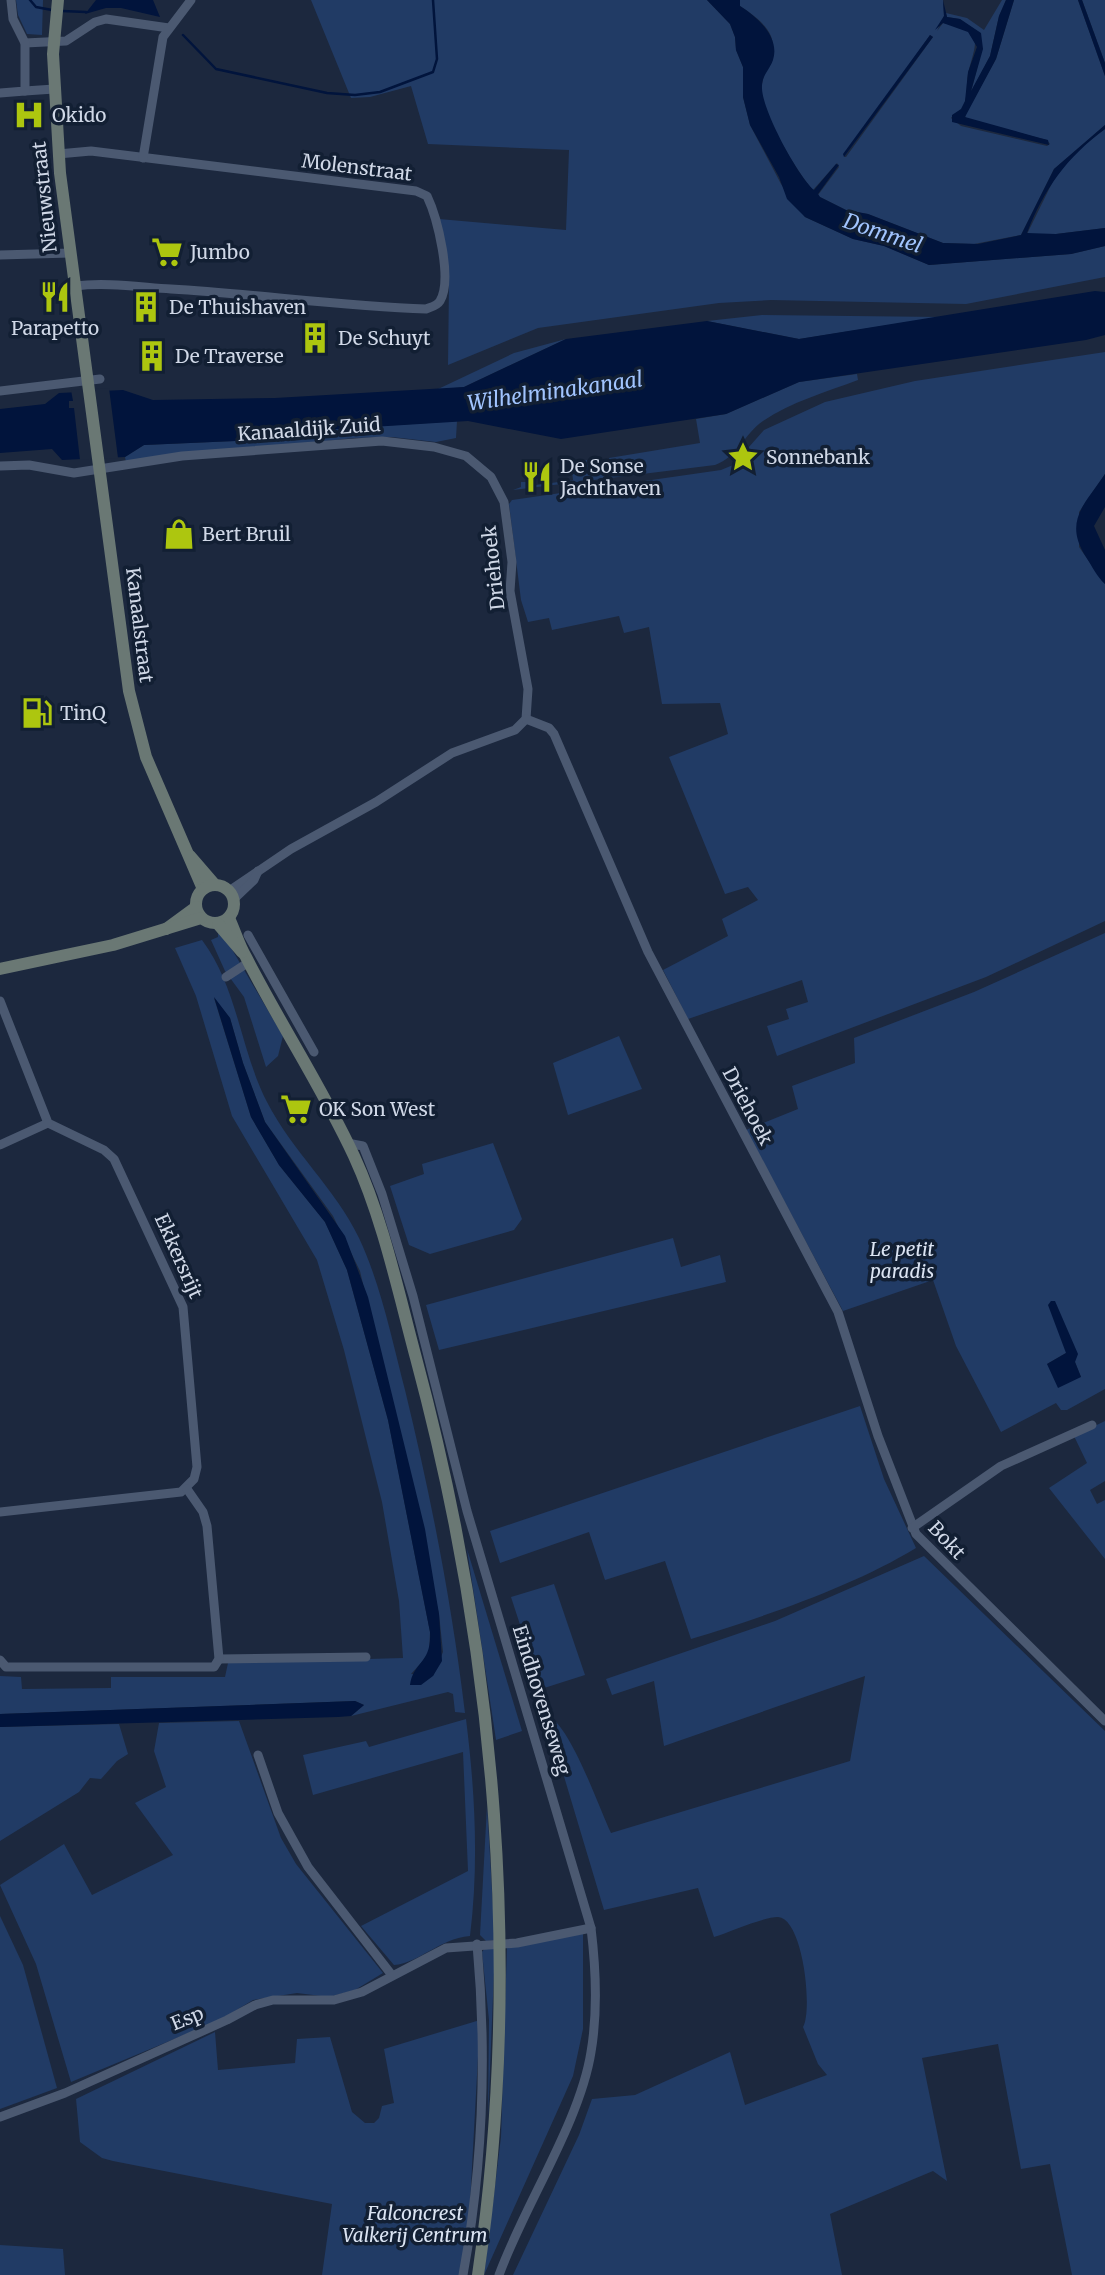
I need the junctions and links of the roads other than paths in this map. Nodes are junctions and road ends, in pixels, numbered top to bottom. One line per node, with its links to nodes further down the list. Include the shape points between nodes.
1 (11, 0): 5 (street, via 13,19)
2 (58, 0): 6 (main road, Nieuwstraat)
3 (191, 0): 4 (street)
4 (169, 28): 6 (street, via 106,19); 11 (street, via 163,37)
5 (24, 43): 6 (street); 8 (street)
6 (54, 43): 7 (main road, Nieuwstraat)
7 (54, 89): 8 (street); 10 (main road, Nieuwstraat)
8 (25, 90): 9 (street)
9 (0, 93)
10 (58, 154): 11 (street, Molenstraat, via 92,151); 12 (main road, Nieuwstraat)
11 (143, 158): 14 (street, Molenstraat, via 427,196 443,254 442,299 426,309)
12 (70, 253): 13 (street); 14 (main road, Nieuwstraat)
13 (0, 255)
14 (75, 286): 15 (main road, Nieuwstraat)
15 (92, 383): 16 (street); 17 (main road, Kanaalstraat)
16 (0, 391)
17 (99, 464): 18 (street, via 74,473 29,465); 19 (street, Kanaaldijk Zuid, via 396,442 466,456 491,477); 21 (main road, Kanaalstraat, via 134,716 146,757 190,856)
18 (0, 466)
19 (502, 496): 20 (street, Driehoek, via 512,562 510,591 528,689)
20 (526, 719): 22 (street, via 515,730 452,753 291,849); 38 (street, Driehoek, via 554,734 648,952 834,1302)
21 (209, 887): 22 (main road); 23 (main road)
22 (232, 895): 24 (main road)
23 (199, 912): 24 (main road); 27 (main road, via 165,929 113,945)
24 (223, 921): 26 (main road, Eindhovenseweg)
25 (248, 935): 29 (street, Eindhovenseweg)
26 (246, 958): 28 (street); 29 (main road, Eindhovenseweg)
27 (0, 969)
28 (226, 976)
29 (268, 985): 31 (street, Eindhovenseweg); 33 (main road, Eindhovenseweg)
30 (0, 1000): 32 (street)
31 (314, 1052)
32 (48, 1123): 34 (street); 36 (street, Ekkersrijt, via 114,1159 183,1307 197,1466)
33 (347, 1143): 44 (street, Eindhovenseweg, via 363,1146 382,1194 427,1345 484,1569); 45 (main road, Eindhovenseweg, via 368,1193 404,1311 458,1538 489,1751)
34 (0, 1145)
35 (1092, 1425): 38 (street, Bokt, via 1001,1466)
36 (187, 1489): 37 (street); 40 (street, via 207,1526)
37 (0, 1512)
38 (912, 1528): 42 (street, Bokt, via 927,1549)
39 (366, 1657): 40 (street)
40 (219, 1659): 41 (street, via 209,1669 6,1667)
41 (0, 1660)
42 (1105, 1721)
43 (258, 1755): 47 (street, via 278,1813 308,1867)
44 (591, 1928): 45 (street, Esp); 51 (street, Eindhovenseweg, via 596,1998 591,2053 561,2135)
45 (501, 1943): 46 (street, Esp); 50 (main road, Eindhovenseweg, via 494,2130)
46 (477, 1944): 47 (street, Esp, via 446,1948); 49 (street, via 484,2045)
47 (391, 1974): 48 (street, Esp, via 362,1992 334,2000 274,2000 255,2005 65,2093)
48 (0, 2117)
49 (463, 2275)
50 (478, 2275)
51 (499, 2275)

